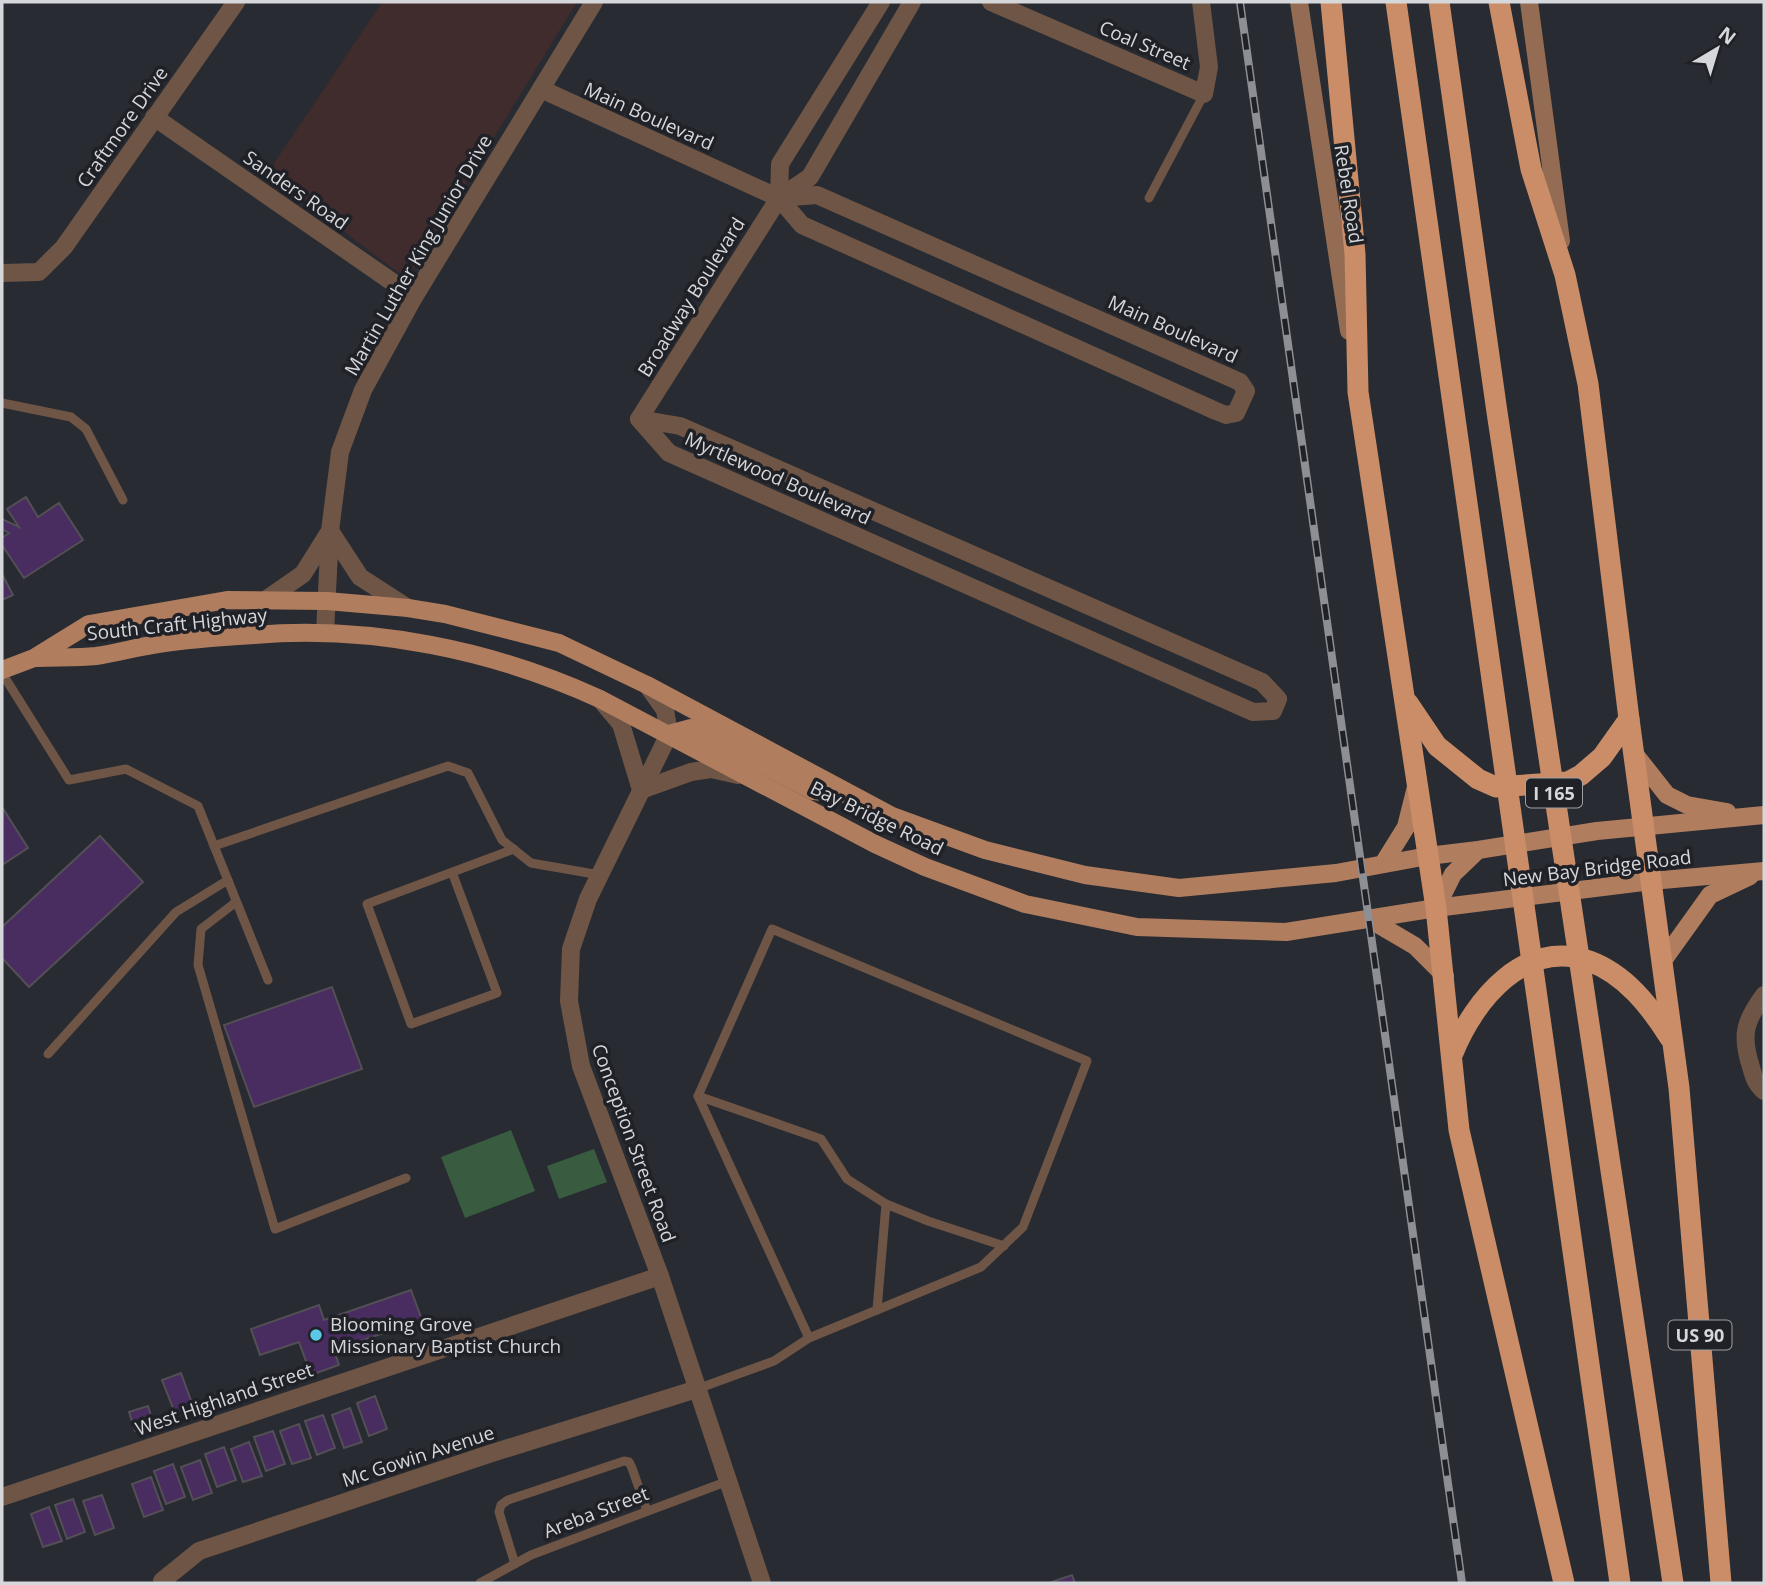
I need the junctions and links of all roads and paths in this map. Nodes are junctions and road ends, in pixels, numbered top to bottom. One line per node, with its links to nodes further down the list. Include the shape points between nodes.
1 (236, 2): 15 (street, Craftmore Drive)
2 (594, 2): 13 (street, Martin Luther King Junior Drive)
3 (881, 2): 16 (street, Broadway Boulevard, via 780,164)
4 (912, 2): 16 (street, Broadway Boulevard, via 810,177)
5 (991, 2): 14 (street, Coal Street)
6 (1201, 2): 14 (street, via 1209,67)
7 (1299, 2): 21 (main road, Rebel Road)
8 (1331, 2): 21 (highway, via 1355,254)
9 (1396, 2): 81 (highway, I 165)
10 (1439, 2): 82 (highway, I 165)
11 (1499, 2): 19 (highway, via 1531,169)
12 (1530, 2): 19 (main road)
13 (541, 89): 16 (street, Main Boulevard); 20 (street, Martin Luther King Junior Drive)
14 (1204, 94): 17 (lane)
15 (154, 117): 18 (street, Craftmore Drive, via 64,247 38,272); 20 (street, Sanders Road)
16 (779, 198): 16 (street, Main Boulevard, via 802,225 1216,411 1236,413 1247,391 1240,382 817,195); 23 (street, Broadway Boulevard)
17 (1149, 198)
18 (2, 273)
19 (1565, 275): 35 (highway, via 1588,384)
20 (414, 297): 25 (street, Martin Luther King Junior Drive, via 363,390 340,452)
21 (1358, 392): 34 (highway)
22 (2, 403): 24 (lane, via 71,418 86,429)
23 (639, 419): 23 (street, Myrtlewood Boulevard, via 669,453 1253,712 1273,711 1278,699 1262,682 680,426)
24 (124, 500)
25 (330, 531): 26 (street, via 303,574); 27 (street, Martin Luther King Junior Drive); 28 (street, via 360,577)
26 (267, 599): 27 (main road, South Craft Highway); 30 (main road, South Craft Highway, via 227,600 89,624)
27 (327, 601): 28 (main road, Bay Bridge Road); 29 (street, Martin Luther King Junior Drive)
28 (408, 608): 32 (main road, Bay Bridge Road, via 559,643)
29 (325, 633): 30 (main road, South Craft Highway, via 257,634 160,643 96,656); 33 (main road, Bay Bridge Road, via 393,638 479,656)
30 (34, 658): 31 (main road, South Craft Highway)
31 (2, 672): 44 (lane, via 69,780 126,769 198,806)
32 (647, 685): 36 (street, via 665,710); 41 (main road, Bay Bridge Road)
33 (600, 699): 36 (main road, Bay Bridge Road); 40 (street, via 621,724)
34 (1405, 699): 35 (highway, via 1437,746 1478,779 1496,787 1568,782 1602,757); 39 (highway)
35 (1629, 719): 37 (highway)
36 (669, 734): 38 (main road, Bay Bridge Road); 40 (street, Conception Street Road); 41 (main road, via 691,728 813,791)
37 (1633, 752): 42 (main road, via 1676,801); 43 (highway)
38 (752, 778): 40 (street, via 711,769); 56 (main road, Bay Bridge Road, via 875,844 1025,904 1137,926 1286,932)
39 (1417, 780): 47 (highway); 48 (main road, via 1406,827)
40 (641, 790): 51 (street, Conception Street Road)
41 (853, 796): 48 (main road, Bay Bridge Road, via 891,816 985,850 1085,875 1179,888)
42 (1758, 816): 43 (main road, Bay Bridge Road)
43 (1643, 827): 46 (main road, Bay Bridge Road); 53 (highway)
44 (214, 846): 45 (lane, via 448,766 468,773 502,840); 52 (lane)
45 (514, 849): 50 (lane); 51 (lane, via 531,863)
46 (1478, 850): 47 (main road, Bay Bridge Road); 55 (main road, via 1453,874)
47 (1428, 856): 48 (main road, Bay Bridge Road); 55 (highway)
48 (1383, 864)
49 (1763, 871): 53 (main road, New Bay Bridge Road); 57 (main road, via 1710,895)
50 (452, 872): 50 (lane, via 366,904 411,1024 497,993)
51 (600, 875): 69 (street, Conception Street Road, via 571,949 569,1002 580,1066)
52 (228, 880): 54 (lane); 62 (lane, via 176,912)
53 (1651, 881): 55 (main road, New Bay Bridge Road); 57 (highway)
54 (236, 902): 59 (lane); 66 (lane, via 201,929 198,965 275,1229)
55 (1436, 908): 56 (main road, Bay Bridge Road); 58 (highway)
56 (1369, 919): 58 (main road, via 1415,946)
57 (1662, 962): 61 (highway, US 90)
58 (1445, 976): 63 (highway)
59 (268, 980)
60 (1764, 995): 64 (street, via 1751,1013 1743,1043)
61 (1673, 1042): 63 (highway, via 1643,999 1607,969 1561,956 1524,966 1495,986 1467,1022); 83 (highway, US 90)
62 (48, 1054)
63 (1451, 1057): 80 (highway, via 1459,1130)
64 (1760, 1087)
65 (698, 1096): 67 (lane, via 821,1139 847,1180); 68 (lane, via 772,929 1087,1061 1023,1227); 71 (lane)
66 (406, 1178)
67 (886, 1204): 68 (lane); 70 (lane)
68 (1004, 1245): 70 (lane, via 981,1267)
69 (660, 1276): 72 (street, Conception Street Road); 74 (street, West Highland Street)
70 (877, 1310): 71 (lane)
71 (809, 1338): 72 (lane, via 774,1361)
72 (697, 1389): 73 (street, Conception Street Road); 77 (street, Mc Gowin Avenue, via 199,1551)
73 (728, 1481): 75 (lane, Areba Street); 79 (street, Conception Street Road)
74 (2, 1497)
75 (647, 1511): 76 (lane, Areba Street); 76 (lane, via 632,1468 624,1461 508,1500 499,1512)
76 (515, 1564): 78 (lane, Areba Street)
77 (162, 1582)
78 (480, 1583)
79 (762, 1583)
80 (1564, 1583)
81 (1620, 1583)
82 (1673, 1583)
83 (1721, 1583)

